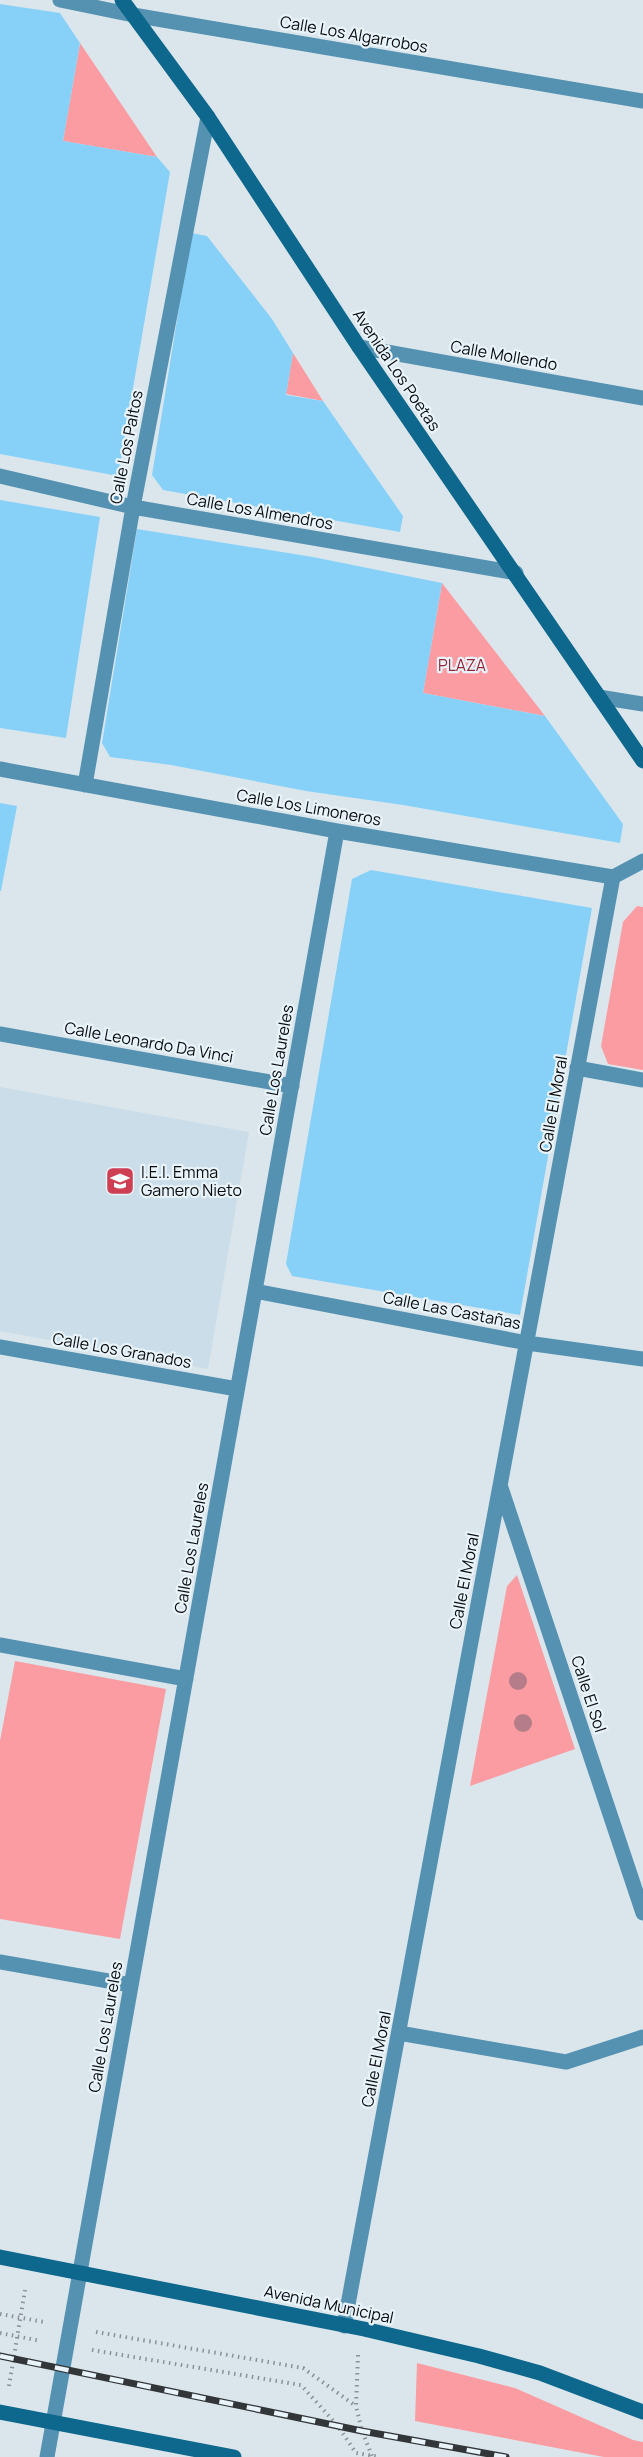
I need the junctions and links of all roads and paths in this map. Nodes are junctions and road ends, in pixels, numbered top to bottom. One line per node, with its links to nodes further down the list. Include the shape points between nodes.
1 (60, 0): 3 (street, Calle Los Algarrobos)
2 (122, 0): 3 (street, Avenida Los Poetas)
3 (133, 15): 4 (street, Calle Los Algarrobos); 5 (street, Avenida Los Poetas)
4 (643, 101)
5 (208, 117): 6 (street, Avenida Los Poetas); 9 (street, Calle Los Paltos)
6 (359, 347): 7 (street, Calle Mollendo); 10 (street, Avenida Los Poetas)
7 (643, 398)
8 (0, 476): 9 (street, Calle Los Almendros)
9 (133, 507): 10 (street, Calle Los Almendros); 15 (street, Calle Los Paltos)
10 (516, 573): 11 (street, Avenida Los Poetas)
11 (599, 697): 12 (street); 13 (street, Avenida Los Poetas)
12 (643, 704)
13 (643, 761)
14 (0, 770): 15 (street, Calle Los Limoneros)
15 (85, 785): 16 (street, Calle Los Limoneros)
16 (337, 831): 18 (street, Calle Los Limoneros); 22 (street, Calle Los Laureles)
17 (643, 861): 18 (street)
18 (613, 877): 20 (street, Calle El Moral)
19 (0, 1034): 22 (street, Calle Leonardo Da Vinci)
20 (577, 1068): 21 (street); 24 (street, Calle El Moral)
21 (643, 1080)
22 (292, 1086): 23 (street, Calle Los Laureles)
23 (255, 1291): 24 (street, Calle Las Castañas); 27 (street, Calle Los Laureles)
24 (527, 1343): 26 (street, Calle Las Castañas); 28 (street, Calle El Moral)
25 (0, 1347): 27 (street, Calle Los Granados)
26 (643, 1359)
27 (237, 1389): 30 (street, Calle Los Laureles)
28 (500, 1485): 31 (street, Calle El Sol); 34 (street, Calle El Moral)
29 (0, 1646): 30 (street)
30 (186, 1679): 33 (street, Calle Los Laureles)
31 (643, 1913)
32 (0, 1962): 33 (street)
33 (130, 1986): 38 (street, Calle Los Laureles)
34 (399, 2033): 35 (street, via 566,2062); 41 (street, Calle El Moral)
35 (643, 2037)
36 (0, 2257): 37 (street, Avenida Municipal)
37 (30, 2263): 38 (street, Avenida Municipal); 40 (path)
38 (80, 2272): 41 (street, Avenida Municipal); 42 (street, Calle Los Laureles)
39 (0, 2314): 40 (path)
40 (21, 2318): 42 (path); 45 (path)
41 (345, 2326): 43 (street, Avenida Municipal)
42 (70, 2327): 47 (path, via 303,2368); 50 (street, Calle Los Laureles)
43 (364, 2329): 47 (path, via 358,2352); 49 (street, Avenida Municipal, via 540,2373)
44 (0, 2333): 45 (path)
45 (18, 2336): 48 (path)
46 (101, 2351): 51 (path, via 301,2385 356,2453)
47 (356, 2406): 51 (path)
48 (2, 2412): 50 (street)
49 (643, 2412)
50 (54, 2421): 52 (street, Calle Los Laureles); 53 (street)
51 (373, 2456): 54 (path)
52 (47, 2457)
53 (234, 2457)
54 (380, 2457)

